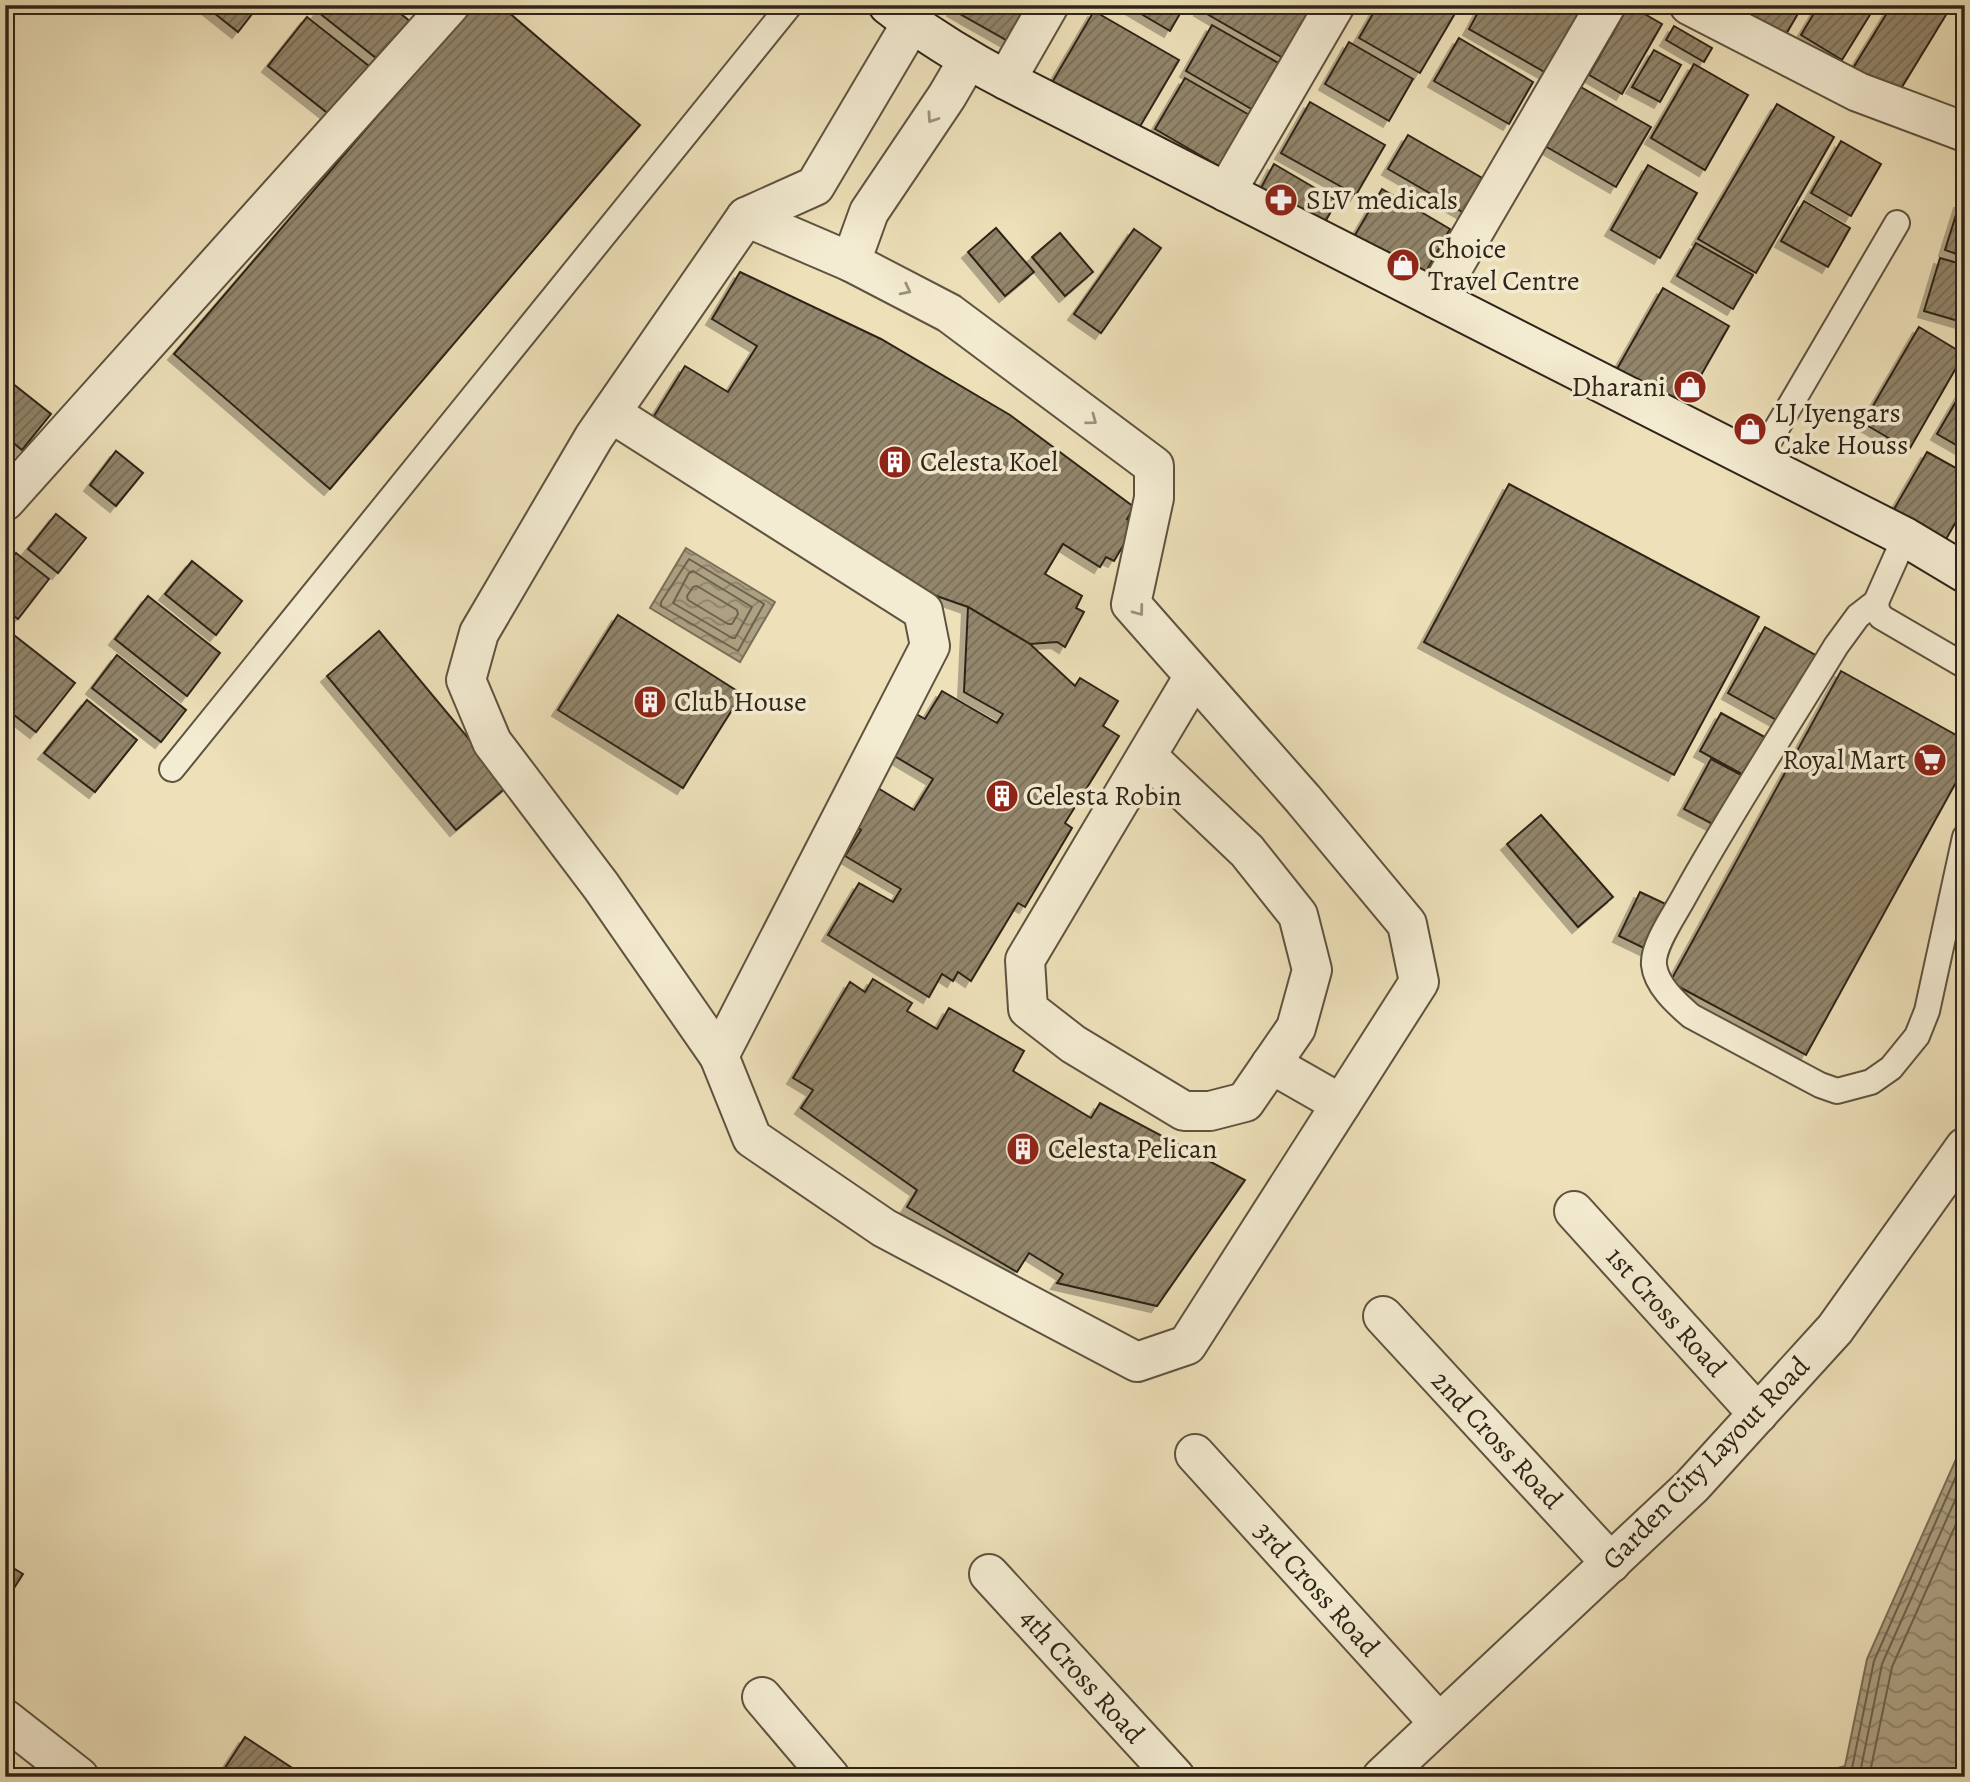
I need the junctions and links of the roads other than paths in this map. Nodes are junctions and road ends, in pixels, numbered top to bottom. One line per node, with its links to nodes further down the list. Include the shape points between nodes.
1 (450, 5): 18 (street)
2 (790, 5): 25 (lane)
3 (1049, 5): 9 (street)
4 (1335, 5): 11 (street)
5 (1606, 5): 15 (street)
6 (1689, 5): 10 (street, via 1858,92)
7 (900, 15): 8 (street); 12 (street, via 815,186)
8 (968, 60): 9 (street); 14 (street, one-way to 14, via 869,212)
9 (1006, 80): 11 (street)
10 (1965, 132)
11 (1226, 192): 15 (street)
12 (746, 216): 14 (street); 16 (street)
13 (1897, 223): 17 (lane)
14 (851, 261): 23 (street, one-way to 23, via 949,313 1154,466 1154,498 1131,604)
15 (1435, 298): 17 (street)
16 (611, 413): 27 (street, via 479,633 466,680 492,742 601,886); 27 (street, via 923,611 930,646)
17 (1757, 462): 19 (street)
18 (5, 501)
19 (1905, 537): 20 (street); 21 (lane)
20 (1965, 573)
21 (1876, 601): 22 (lane, via 1881,618); 26 (lane, via 1836,646 1706,857 1659,942 1653,963 1658,979 1691,1016 1820,1085 1837,1091 1871,1082 1891,1068 1917,1036 1927,1011)
22 (1965, 666)
23 (1194, 676): 24 (street); 29 (street, via 1406,924 1419,982)
24 (1147, 756): 28 (street, via 1247,851 1298,915 1311,970 1296,1028); 28 (street, via 1025,960 1028,1009 1073,1044 1184,1111 1210,1111 1245,1102)
25 (172, 769)
26 (1965, 837)
27 (719, 1056): 29 (street, via 752,1138 884,1228 1137,1362 1186,1345)
28 (1271, 1064): 29 (street)
29 (1341, 1104)
30 (1965, 1147): 33 (street, Garden City Layout Road, via 1835,1329)
31 (1574, 1211): 33 (street, 1st Cross Road)
32 (1383, 1317): 35 (street, 2nd Cross Road)
33 (1758, 1413): 35 (street, Garden City Layout Road, via 1692,1486)
34 (1195, 1454): 39 (street, 3rd Cross Road)
35 (1611, 1563): 39 (street, Garden City Layout Road)
36 (989, 1574): 42 (street, 4th Cross Road)
37 (762, 1697): 41 (street)
38 (5, 1719): 40 (street)
39 (1439, 1723): 43 (street, Garden City Layout Road)
40 (79, 1777)
41 (830, 1777)
42 (1175, 1777)
43 (1382, 1777)

